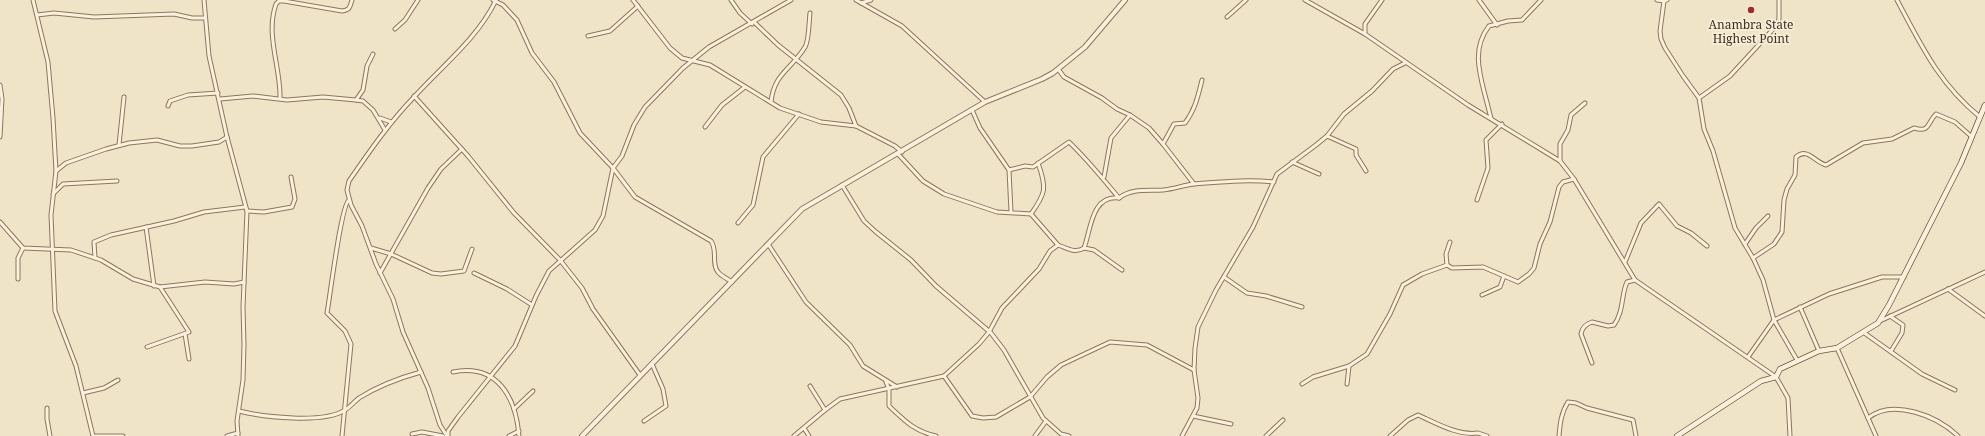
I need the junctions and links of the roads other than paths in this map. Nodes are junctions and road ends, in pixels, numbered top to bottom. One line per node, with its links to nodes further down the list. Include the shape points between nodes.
1 (33, 0): 24 (street)
2 (204, 0): 26 (street)
3 (352, 0): 43 (street, via 350,7 342,11 284,1 276,4 272,23)
4 (418, 0): 29 (street, via 405,20)
5 (495, 0): 41 (street, via 479,28); 74 (street, via 517,20 524,40 554,82 580,134)
6 (633, 0): 22 (street)
7 (731, 0): 27 (street, via 740,13)
8 (791, 0): 27 (street)
9 (856, 0): 21 (street)
10 (871, 0): 21 (street)
11 (1125, 0): 36 (street, via 1085,47)
12 (1246, 0): 25 (street)
13 (1305, 0): 30 (street)
14 (1382, 0): 30 (street, via 1365,24)
15 (1479, 0): 28 (street)
16 (1541, 0): 28 (street, via 1522,20)
17 (1657, 0): 18 (street)
18 (1666, 0): 44 (street, via 1660,31 1661,39 1682,76)
19 (1779, 0): 44 (street, via 1779,19 1776,26 1730,76)
20 (1897, 0): 55 (street, via 1940,76 1957,96)
21 (861, 4): 48 (street, via 902,26)
22 (638, 6): 31 (street, via 610,31); 34 (street, via 670,48 682,58)
23 (810, 13): 33 (street, via 806,46)
24 (37, 15): 26 (street, via 54,13 94,17 174,14); 76 (street, via 48,62)
25 (1227, 17)
26 (205, 18): 40 (street, via 209,56)
27 (753, 23): 33 (street); 34 (street, via 709,47)
28 (1497, 25): 57 (street, via 1487,28 1478,58)
29 (395, 29)
30 (1365, 34): 35 (street)
31 (588, 36)
32 (374, 54): 46 (street, via 367,66 363,90)
33 (796, 58): 47 (street, via 778,80); 60 (street, via 846,101)
34 (694, 61): 39 (street, via 710,65); 74 (street, via 683,68 645,107 634,125 622,156)
35 (1405, 63): 57 (street); 63 (street, via 1393,69 1344,114)
36 (1058, 68): 48 (street, via 1042,79); 54 (street, via 1064,77)
37 (1202, 80): 67 (street, via 1190,117 1185,123 1174,124)
38 (0, 85): 64 (street)
39 (745, 87): 47 (street); 61 (street, via 722,105)
40 (218, 93): 45 (street); 51 (street, via 188,95 170,101)
41 (414, 96): 58 (street); 69 (street)
42 (124, 97): 68 (street)
43 (280, 98): 45 (street, via 253,96); 46 (street, via 287,100 336,97)
44 (1699, 98): 99 (street, via 1704,129 1713,151 1732,221)
45 (220, 99): 65 (street)
46 (356, 100): 56 (street, via 368,106)
47 (770, 102): 53 (street)
48 (985, 102): 52 (street)
49 (1585, 104): 71 (street, via 1571,115 1568,130 1560,144)
50 (1985, 105): 55 (main road)
51 (168, 106)
52 (972, 110): 70 (street); 75 (street, via 980,128)
53 (800, 114): 60 (street, via 821,122); 95 (street, via 763,157 753,205)
54 (1130, 115): 67 (street, via 1149,128); 80 (street, via 1111,138)
55 (1980, 116): 66 (main road)
56 (380, 118): 58 (street); 62 (street)
57 (1491, 118): 59 (street)
58 (391, 122): 62 (street)
59 (1502, 124): 71 (street); 89 (street, via 1486,140 1488,168)
60 (856, 126): 70 (street, via 895,146)
61 (704, 127)
62 (385, 130): 88 (street, via 349,181)
63 (1327, 136): 72 (street); 77 (street, via 1356,149 1356,155)
64 (0, 137)
65 (227, 137): 68 (street, via 219,142 192,146 180,146 157,140); 90 (street)
66 (1972, 137): 109 (street, via 1955,122 1936,114 1924,129 1914,128 1892,139 1863,143 1826,165 1807,154 1800,154 1796,157 1795,175 1784,200 1780,238); 119 (main road)
67 (1163, 144): 84 (street)
68 (119, 145): 76 (street, via 66,163)
69 (462, 149): 107 (street, via 441,169); 110 (street, via 514,213)
70 (900, 153): 85 (street); 91 (street, via 923,181 944,194 997,212)
71 (1560, 161): 81 (street)
72 (1292, 162): 78 (street); 83 (street, via 1277,174)
73 (1038, 164): 75 (street, via 1030,168 1025,166); 80 (street, via 1069,142); 92 (street, via 1045,185 1041,200)
74 (613, 168): 110 (street, via 602,216 595,230); 123 (street, via 635,197 711,241 714,245 718,273)
75 (1009, 170): 91 (street)
76 (56, 171): 86 (street)
77 (1366, 171)
78 (1319, 174)
79 (291, 177): 90 (street, via 295,199 292,207 264,212)
80 (1104, 177): 87 (street)
81 (1574, 179): 111 (street); 117 (street, via 1563,182 1560,187 1534,268 1518,282)
82 (117, 180): 86 (street, via 63,184)
83 (1274, 182): 84 (street, via 1234,180); 118 (street, via 1253,227)
84 (1194, 184): 87 (street, via 1163,190 1139,190)
85 (842, 185): 98 (street, via 802,209); 136 (street, via 864,221 911,260 936,286)
86 (52, 194): 105 (street)
87 (1119, 198): 104 (street, via 1113,197 1096,210)
88 (349, 200): 103 (street); 168 (street, via 345,205 338,237 327,313 345,330 351,344)
89 (1477, 200)
90 (246, 209): 96 (street, via 204,212); 122 (street)
91 (1010, 212): 92 (street)
92 (1031, 214): 100 (street)
93 (1768, 216): 99 (street)
94 (0, 222): 102 (street)
95 (738, 223)
96 (146, 227): 108 (street, via 111,235 94,242); 124 (street)
97 (1450, 242): 112 (street, via 1446,254)
98 (768, 244): 123 (street); 156 (street, via 806,302 850,345 864,366)
99 (1745, 244): 109 (street)
100 (1058, 245): 104 (street, via 1074,251); 136 (street, via 1002,308)
101 (1707, 246): 111 (street, via 1677,226 1659,204 1641,223)
102 (23, 248): 105 (street); 120 (street, via 18,258)
103 (371, 248): 107 (street); 115 (street)
104 (1084, 248): 113 (street, via 1094,250)
105 (52, 249): 108 (street, via 71,250); 164 (street, via 55,311 76,366)
106 (472, 249): 107 (street, via 464,271 441,274 432,273)
107 (390, 254): 115 (street)
108 (95, 258): 124 (street, via 134,279)
109 (1753, 258): 133 (street, via 1763,280)
110 (560, 260): 128 (street, via 546,275); 151 (street, via 582,288 593,309)
111 (1625, 262): 121 (street)
112 (1447, 266): 117 (street, via 1483,267); 147 (street, via 1422,274 1403,285 1367,354)
113 (1122, 270)
114 (1985, 272): 126 (street)
115 (380, 273): 149 (street, via 393,299 403,332)
116 (474, 273): 128 (street)
117 (1504, 276): 127 (street, via 1500,287)
118 (1224, 277): 129 (street, via 1248,293); 148 (street, via 1198,327)
119 (1904, 277): 130 (street, via 1882,277 1829,294); 134 (main road)
120 (18, 279)
121 (1636, 280): 142 (street); 145 (street, via 1627,282 1624,287 1623,304 1614,325 1592,322 1581,331)
122 (244, 282): 125 (street, via 205,282); 170 (street, via 244,345)
123 (732, 282): 146 (street)
124 (154, 286): 125 (street)
125 (160, 287): 137 (street, via 189,331)
126 (1948, 289): 131 (street); 132 (street)
127 (1482, 295)
128 (532, 305): 152 (street, via 515,346)
129 (1302, 307)
130 (1800, 307): 133 (street); 140 (street)
131 (1890, 316): 134 (street); 141 (street, via 1903,325 1902,333)
132 (1985, 316)
133 (1774, 320): 142 (street); 144 (street)
134 (1878, 323): 135 (main road)
135 (1862, 331): 139 (main road); 141 (street)
136 (989, 332): 153 (street); 165 (street, via 1004,350)
137 (185, 334): 138 (street); 143 (street)
138 (147, 347)
139 (1837, 348): 140 (main road); 172 (street)
140 (1819, 351): 144 (main road)
141 (1892, 351): 162 (street, via 1922,374)
142 (1748, 357): 154 (street)
143 (189, 360)
144 (1797, 360): 154 (main road, via 1780,369)
145 (1592, 363)
146 (652, 364): 151 (street); 173 (street, via 663,389 666,406)
147 (1349, 366): 157 (street, via 1313,377); 158 (street)
148 (1194, 370): 165 (street, via 1147,345 1110,342 1062,365 1047,377); 171 (street, via 1198,398)
149 (421, 372): 168 (street, via 396,379 359,398); 187 (street, via 440,425)
150 (453, 372): 152 (street, via 466,369)
151 (640, 375): 190 (street)
152 (491, 376): 167 (street, via 504,388); 187 (street, via 458,417)
153 (944, 376): 160 (street); 165 (street, via 972,416 996,417)
154 (1776, 377): 202 (main road, via 1760,381); 203 (street, via 1788,398)
155 (118, 380): 164 (street, via 104,388)
156 (886, 381): 160 (street); 161 (street)
157 (1302, 384)
158 (1347, 384)
159 (810, 386): 169 (street)
160 (898, 388): 161 (street)
161 (889, 389): 169 (street, via 840,399); 193 (street, via 889,406 910,426 925,434)
162 (1955, 390)
163 (534, 391): 167 (street)
164 (83, 393): 182 (street)
165 (1030, 397): 175 (street)
166 (47, 408): 181 (street)
167 (514, 409): 178 (street)
168 (345, 410): 170 (street, via 324,416 299,418); 185 (street)
169 (825, 410): 177 (street)
170 (239, 411): 180 (street)
171 (1193, 416): 176 (street); 196 (street)
172 (1868, 418): 204 (street); 205 (street, via 1877,411 1908,411 1941,422)
173 (644, 420)
174 (1283, 420): 197 (street)
175 (1045, 422): 194 (street); 195 (street, via 1061,434)
176 (1231, 424)
177 (804, 428): 191 (street); 192 (street)
178 (519, 431): 188 (street); 189 (street)
179 (412, 434): 186 (street, via 422,432)
180 (238, 435): 184 (street)
181 (50, 436)
182 (94, 436): 183 (street)
183 (122, 436)
184 (227, 436)
185 (342, 436)
186 (443, 436)
187 (447, 436)
188 (509, 436)
189 (519, 436)
190 (582, 436)
191 (794, 436)
192 (809, 436)
193 (936, 436)
194 (1035, 436)
195 (1069, 436)
196 (1182, 436)
197 (1266, 436)
198 (1390, 436): 199 (street, via 1418,415 1459,434 1470,436 1478,432)
199 (1487, 436)
200 (1559, 436): 201 (street, via 1560,419 1568,402 1576,402 1586,408 1633,420)
201 (1636, 436)
202 (1677, 436)
203 (1790, 436)
204 (1876, 436)
205 (1958, 436)

